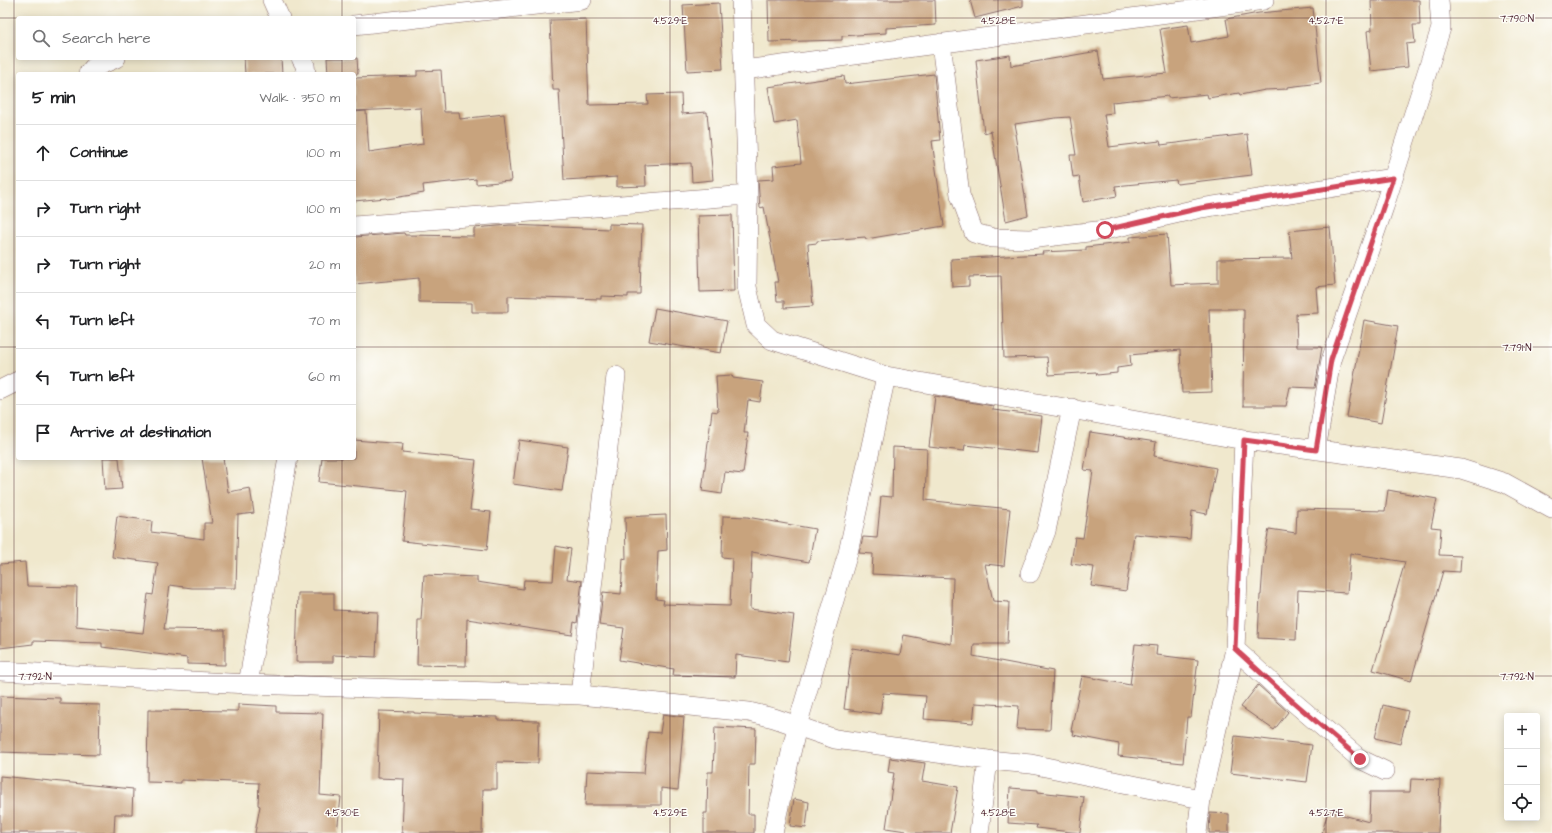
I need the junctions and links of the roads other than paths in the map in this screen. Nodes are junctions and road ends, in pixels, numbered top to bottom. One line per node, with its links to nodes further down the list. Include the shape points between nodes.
1 (272, 0): 6 (street)
2 (582, 0): 7 (street)
3 (741, 0): 11 (street)
4 (1264, 0): 8 (street)
5 (1439, 0): 14 (street, via 1441,28)
6 (279, 16)
7 (356, 24)
8 (941, 43): 11 (street); 14 (street, via 960,195 974,232 992,238 1030,239 1105,230 1201,208)
9 (111, 60): 12 (street)
10 (302, 60): 13 (street)
11 (744, 70): 15 (street)
12 (90, 72)
13 (306, 72)
14 (1393, 178): 23 (street, via 1331,360)
15 (748, 195): 16 (street); 18 (street, via 748,287 756,325 772,340)
16 (356, 226)
17 (616, 376): 30 (street)
18 (886, 376): 21 (street); 31 (street, via 848,553)
19 (16, 383): 20 (street)
20 (0, 390)
21 (1072, 408): 22 (street); 26 (street, via 1046,532)
22 (1244, 440): 23 (street); 27 (street)
23 (1316, 450): 25 (street, via 1461,469 1505,483)
24 (288, 460): 29 (street)
25 (1552, 509)
26 (1030, 573)
27 (1235, 649): 33 (street, via 1360,759); 34 (street)
28 (0, 671): 29 (street)
29 (248, 684): 30 (street)
30 (580, 695): 31 (street, via 750,712)
31 (797, 726): 32 (street, via 835,739); 35 (street)
32 (988, 760): 34 (street, via 1031,764); 36 (street)
33 (1386, 771)
34 (1201, 799): 37 (street)
35 (773, 833)
36 (979, 833)
37 (1197, 833)

